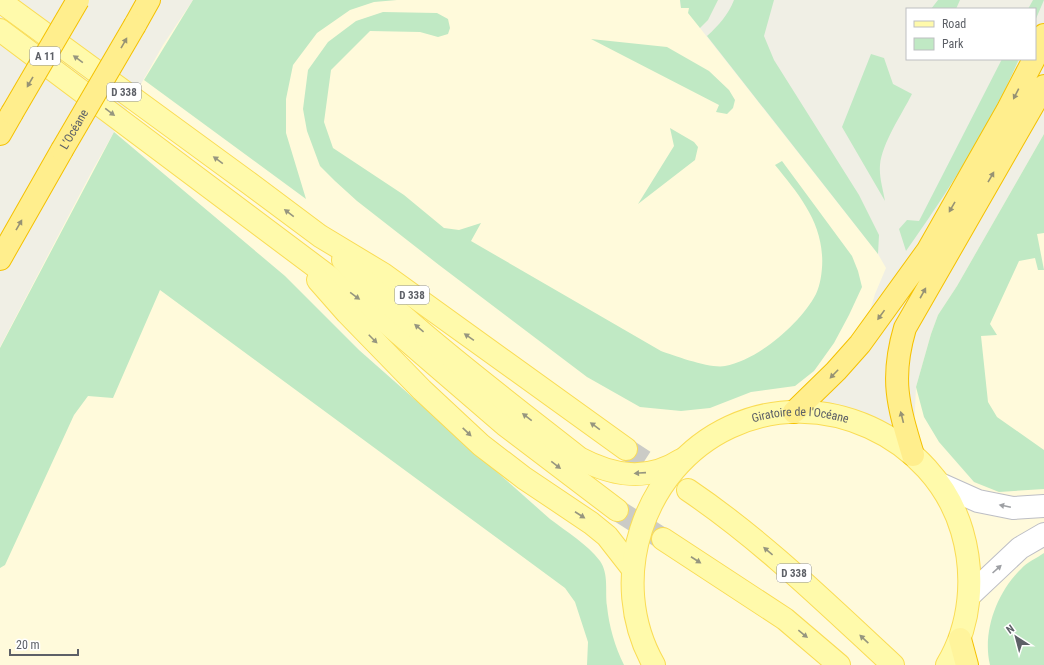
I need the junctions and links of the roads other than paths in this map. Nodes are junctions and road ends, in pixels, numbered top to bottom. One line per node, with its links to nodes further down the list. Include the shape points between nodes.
1 (78, 0): 9 (highway, A 11, one-way to 9, bridge)
2 (150, 0): 12 (highway, L’Océane, one-way to 2, bridge)
3 (0, 2): 10 (main road, D 338, one-way to 3)
4 (0, 30): 11 (main road, D 338, one-way to 11)
5 (1044, 36): 6 (highway)
6 (1036, 54)
7 (1033, 60): 13 (highway, one-way to 13, via 928,250 860,344)
8 (1044, 86): 16 (highway, one-way to 8, via 901,415 896,371 905,328)
9 (0, 134)
10 (320, 236): 14 (main road, D 338, one-way to 10, via 383,274); 15 (main road, D 338, one-way to 10, via 661,470 631,474 614,473 579,458 481,381 371,288)
11 (290, 248): 20 (main road, D 338, one-way to 20, via 360,300 505,425); 23 (main road, D 338, one-way to 23, via 353,319 422,390 476,440 524,478 591,522 607,536)
12 (0, 259)
13 (794, 412): 15 (main road, Giratoire de l'Océane, via 757,418 730,426); 16 (main road, Giratoire de l'Océane, via 837,416 858,422 896,441)
14 (626, 449)
15 (688, 455): 23 (main road, Giratoire de l'Océane, via 668,477 648,509 640,530)
16 (913, 455): 17 (main road, Giratoire de l'Océane)
17 (940, 484): 19 (street, one-way to 17, via 1013,508 985,502); 24 (main road, Giratoire de l'Océane, via 953,506 965,540 970,574)
18 (688, 490): 28 (main road, D 338, one-way to 18, via 765,549 718,510)
19 (1044, 506)
20 (617, 510)
21 (1044, 534): 24 (street, one-way to 21, via 1020,548)
22 (663, 538): 27 (main road, one-way to 27, via 784,619)
23 (632, 568): 26 (main road, Giratoire de l'Océane, via 634,612 639,632)
24 (969, 596): 25 (main road, Giratoire de l'Océane)
25 (960, 639): 29 (main road, Giratoire de l'Océane); 30 (highway)
26 (654, 665)
27 (839, 665)
28 (893, 665)
29 (947, 665)
30 (967, 665)

